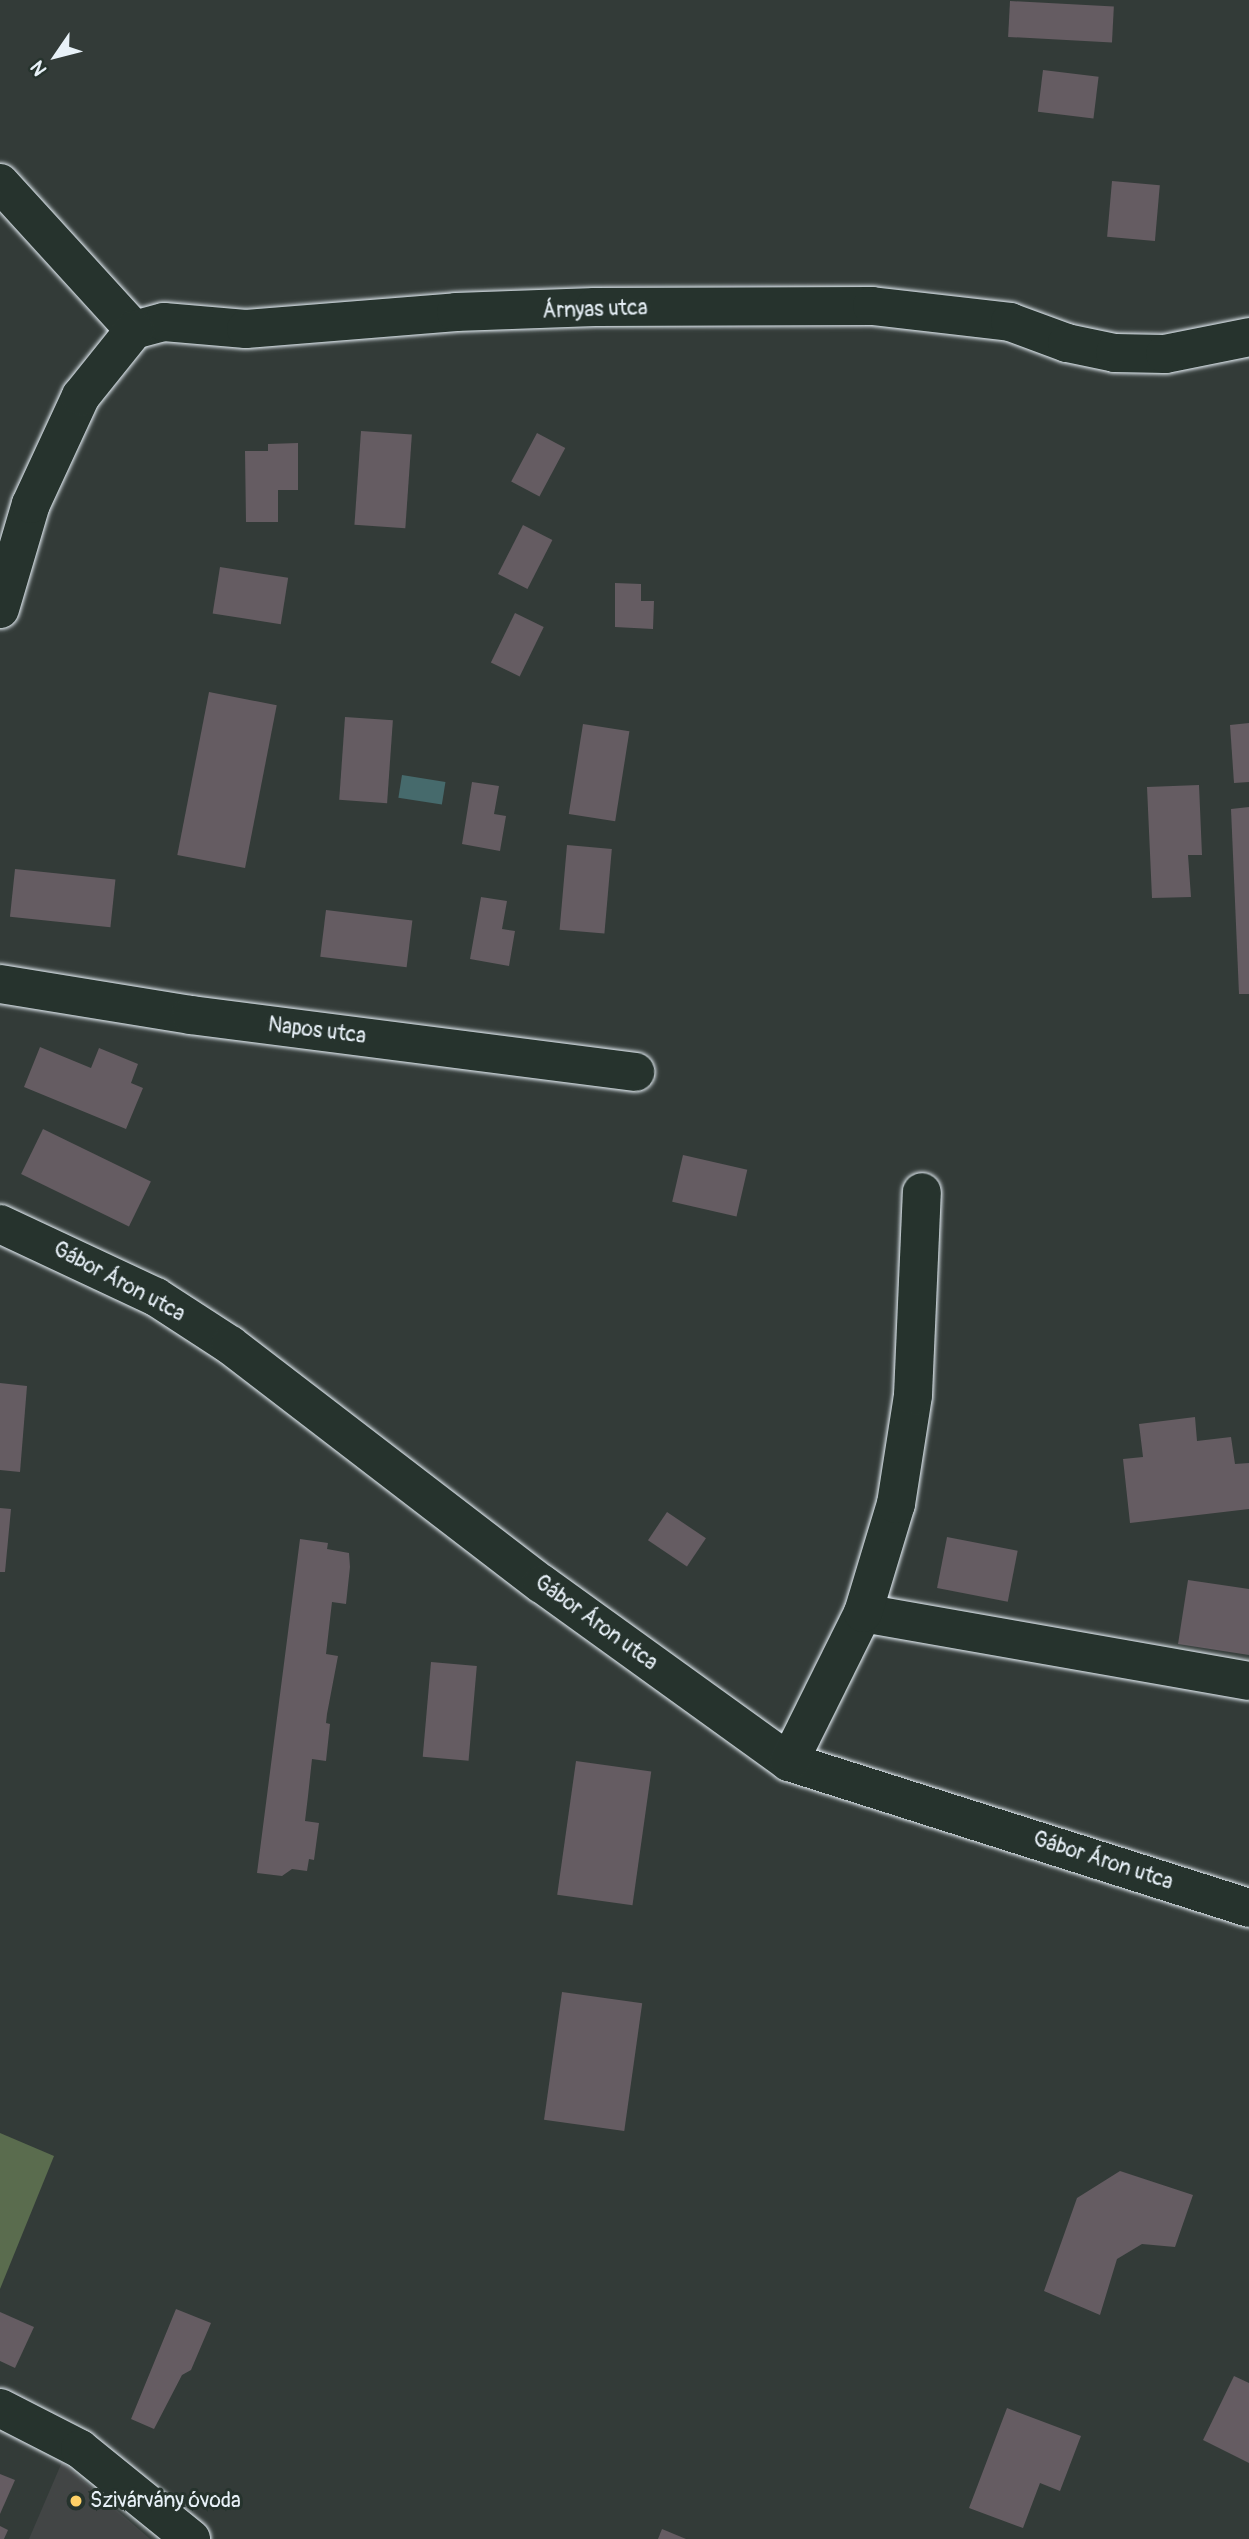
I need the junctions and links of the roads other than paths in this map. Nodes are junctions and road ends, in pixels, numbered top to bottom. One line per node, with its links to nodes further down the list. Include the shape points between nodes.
1 (0, 183): 2 (street)
2 (134, 330): 3 (street, Árnyas utca, via 164,322 246,329 456,312 595,307 872,306 998,319 1067,343 1115,353 1166,354); 4 (street, via 81,396 31,504)
3 (1249, 337)
4 (0, 609)
5 (0, 984): 6 (street, Napos utca, via 191,1015)
6 (635, 1072)
7 (922, 1192): 9 (street, via 912,1395 896,1504)
8 (0, 1224): 11 (street, Gábor Áron utca, via 156,1297 230,1345 542,1584)
9 (863, 1614): 10 (street); 11 (street)
10 (1249, 1681)
11 (789, 1762): 12 (street, Gábor Áron utca)
12 (1249, 1908)
13 (0, 2408): 14 (street, via 80,2449)
14 (191, 2539)

